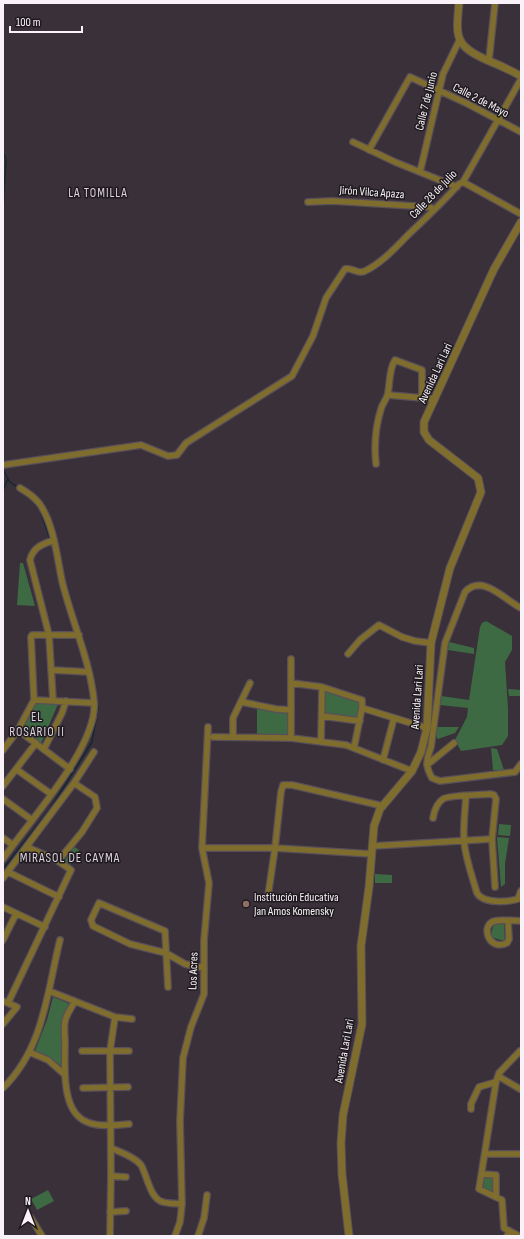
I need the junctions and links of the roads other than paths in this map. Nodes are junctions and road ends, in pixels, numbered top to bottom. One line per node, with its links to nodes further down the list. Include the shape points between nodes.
1 (459, 3): 3 (street, via 457,26)
2 (495, 3): 4 (street)
3 (460, 38): 4 (street, via 470,52); 7 (street, Calle 7 de Junio, via 443,74)
4 (489, 60): 5 (street)
5 (521, 76)
6 (521, 79): 8 (street, Calle 28 de Julio)
7 (439, 91): 8 (street, Calle 2 de Mayo); 11 (street, Calle 2 de Mayo, via 410,77); 12 (street, Calle 7 de Junio)
8 (498, 120): 9 (street, Calle 2 de Mayo); 13 (street, Calle 28 de Julio)
9 (521, 132)
10 (353, 142): 11 (street)
11 (369, 150): 12 (street)
12 (420, 172): 14 (street)
13 (463, 182): 14 (street, Calle 28 de Julio); 17 (street)
14 (457, 187): 16 (street, Calle 28 de Julio)
15 (308, 202): 16 (street, Jirón Vilca Apaza, via 333,200 430,207)
16 (434, 210): 23 (street, Calle 28 de Julio, via 388,255 363,272 345,269 326,298 313,336 292,376 186,443 177,455 168,456 141,445)
17 (521, 214)
18 (521, 222): 21 (street, Avenida Lari Lari, via 494,269)
19 (388, 396): 20 (street); 20 (street, via 392,364 395,360 422,370); 22 (street, via 382,405 375,431)
20 (422, 398): 21 (street)
21 (435, 400): 29 (street, Avenida Lari Lari, via 424,422 424,432 429,440 478,478 481,492 450,568)
22 (376, 464)
23 (3, 465)
24 (20, 488): 25 (street, via 39,503)
25 (54, 540): 27 (street, via 39,545 30,558); 28 (street)
26 (521, 608): 61 (street, via 482,585 470,587 466,592 445,643)
27 (49, 635): 28 (street); 32 (street); 37 (street, via 34,634 31,637)
28 (79, 635): 33 (street)
29 (431, 643): 30 (street, via 402,637 379,624); 48 (street, Avenida Lari Lari)
30 (348, 654)
31 (291, 659): 35 (street)
32 (52, 670): 33 (street); 38 (street)
33 (88, 672): 41 (street)
34 (250, 683): 40 (street)
35 (291, 683): 36 (street); 43 (street)
36 (322, 687): 42 (street, via 361,699); 44 (street)
37 (34, 700): 38 (street); 49 (street)
38 (53, 700): 39 (street)
39 (66, 701): 41 (street); 57 (street)
40 (242, 702): 43 (street, via 276,710); 51 (street, via 233,718)
41 (94, 703): 66 (street, via 92,724)
42 (362, 708): 45 (street); 46 (street)
43 (291, 710): 52 (street)
44 (322, 716): 46 (street); 53 (street)
45 (394, 718): 48 (street); 62 (street)
46 (360, 721): 56 (street)
47 (208, 727): 82 (street, Los Acres)
48 (427, 728): 60 (street, Avenida Lari Lari)
49 (18, 730): 54 (street); 58 (street)
50 (214, 736): 51 (street)
51 (233, 737): 52 (street)
52 (290, 738): 53 (street)
53 (321, 742): 56 (street)
54 (36, 743): 57 (street); 65 (street)
55 (454, 744): 64 (street)
56 (354, 748): 62 (street)
57 (44, 749): 66 (street)
58 (3, 750)
59 (94, 752): 68 (street)
60 (421, 752): 61 (street); 67 (street, Avenida Lari Lari)
61 (428, 756): 64 (street)
62 (383, 760): 67 (street)
63 (521, 764): 64 (street, via 515,772 440,781 432,778)
64 (427, 765)
65 (16, 769): 69 (street); 70 (street)
66 (70, 769): 70 (street)
67 (412, 771): 73 (street, Avenida Lari Lari)
68 (74, 783): 81 (street); 86 (street, via 95,797 97,808 82,832)
69 (3, 786)
70 (51, 794): 75 (street)
71 (466, 796): 74 (street, via 443,798); 77 (street, via 495,796); 78 (street)
72 (3, 799): 75 (street)
73 (383, 806): 80 (street, Avenida Lari Lari, via 374,826); 83 (street, via 283,785 280,792)
74 (433, 818)
75 (32, 820): 79 (street)
76 (3, 838): 79 (street)
77 (492, 839): 78 (street); 89 (street)
78 (464, 841): 80 (street); 90 (street, via 479,898 490,901 514,900 519,898)
79 (13, 845): 85 (street)
80 (373, 846): 84 (street, Avenida Lari Lari)
81 (27, 848): 86 (street); 87 (street)
82 (202, 848): 83 (street); 101 (street, Los Acres, via 209,883)
83 (275, 848): 84 (street); 91 (street)
84 (372, 854): 141 (street, Avenida Lari Lari, via 360,946 362,1024 341,1143)
85 (3, 859)
86 (58, 861): 92 (street, via 71,870)
87 (8, 872): 88 (street); 92 (street)
88 (3, 878)
89 (495, 887)
90 (521, 891)
91 (268, 896)
92 (59, 897): 97 (street)
93 (3, 907): 94 (street)
94 (16, 914): 97 (street); 98 (street)
95 (508, 921): 95 (street, via 507,943 492,942 488,936 490,923); 96 (street)
96 (521, 921)
97 (44, 927): 105 (street)
98 (3, 940)
99 (60, 940): 103 (street)
100 (166, 953): 100 (street, via 130,944 93,926 90,920 99,903 165,931); 101 (street, via 185,964); 102 (street)
101 (204, 968): 133 (street, Los Acres, via 204,994 183,1058 180,1121)
102 (168, 987)
103 (49, 991): 104 (street); 113 (street, via 45,1012)
104 (75, 1001): 106 (street); 114 (street, via 65,1019)
105 (5, 1002): 108 (street, via 17,1007)
106 (115, 1017): 107 (street); 110 (street)
107 (132, 1019)
108 (3, 1024)
109 (82, 1051): 110 (street)
110 (110, 1051): 111 (street); 117 (street)
111 (129, 1051)
112 (521, 1051): 115 (street)
113 (29, 1052): 114 (street, via 48,1060); 119 (street, via 20,1069)
114 (64, 1074): 124 (street, via 68,1097 77,1115 93,1124)
115 (498, 1076): 116 (street); 121 (street)
116 (496, 1082): 122 (street, via 479,1087); 126 (street)
117 (110, 1087): 118 (street); 120 (street); 124 (street)
118 (128, 1087)
119 (3, 1088)
120 (83, 1088)
121 (520, 1089)
122 (471, 1109)
123 (129, 1124): 124 (street)
124 (110, 1125): 125 (street)
125 (111, 1148): 129 (street); 133 (street, via 140,1165 158,1200)
126 (485, 1154): 127 (street); 128 (street)
127 (521, 1154)
128 (482, 1174): 132 (street, via 479,1190); 132 (street, via 496,1175)
129 (112, 1176): 130 (street); 135 (street)
130 (126, 1177)
131 (207, 1195): 140 (street, via 204,1218)
132 (496, 1197): 142 (street, via 502,1200 504,1228)
133 (182, 1204): 139 (street, Los Acres)
134 (126, 1211): 135 (street)
135 (110, 1212): 138 (street)
136 (31, 1218): 137 (street)
137 (42, 1236)
138 (110, 1236)
139 (175, 1236)
140 (198, 1236)
141 (349, 1236)
142 (519, 1236)

